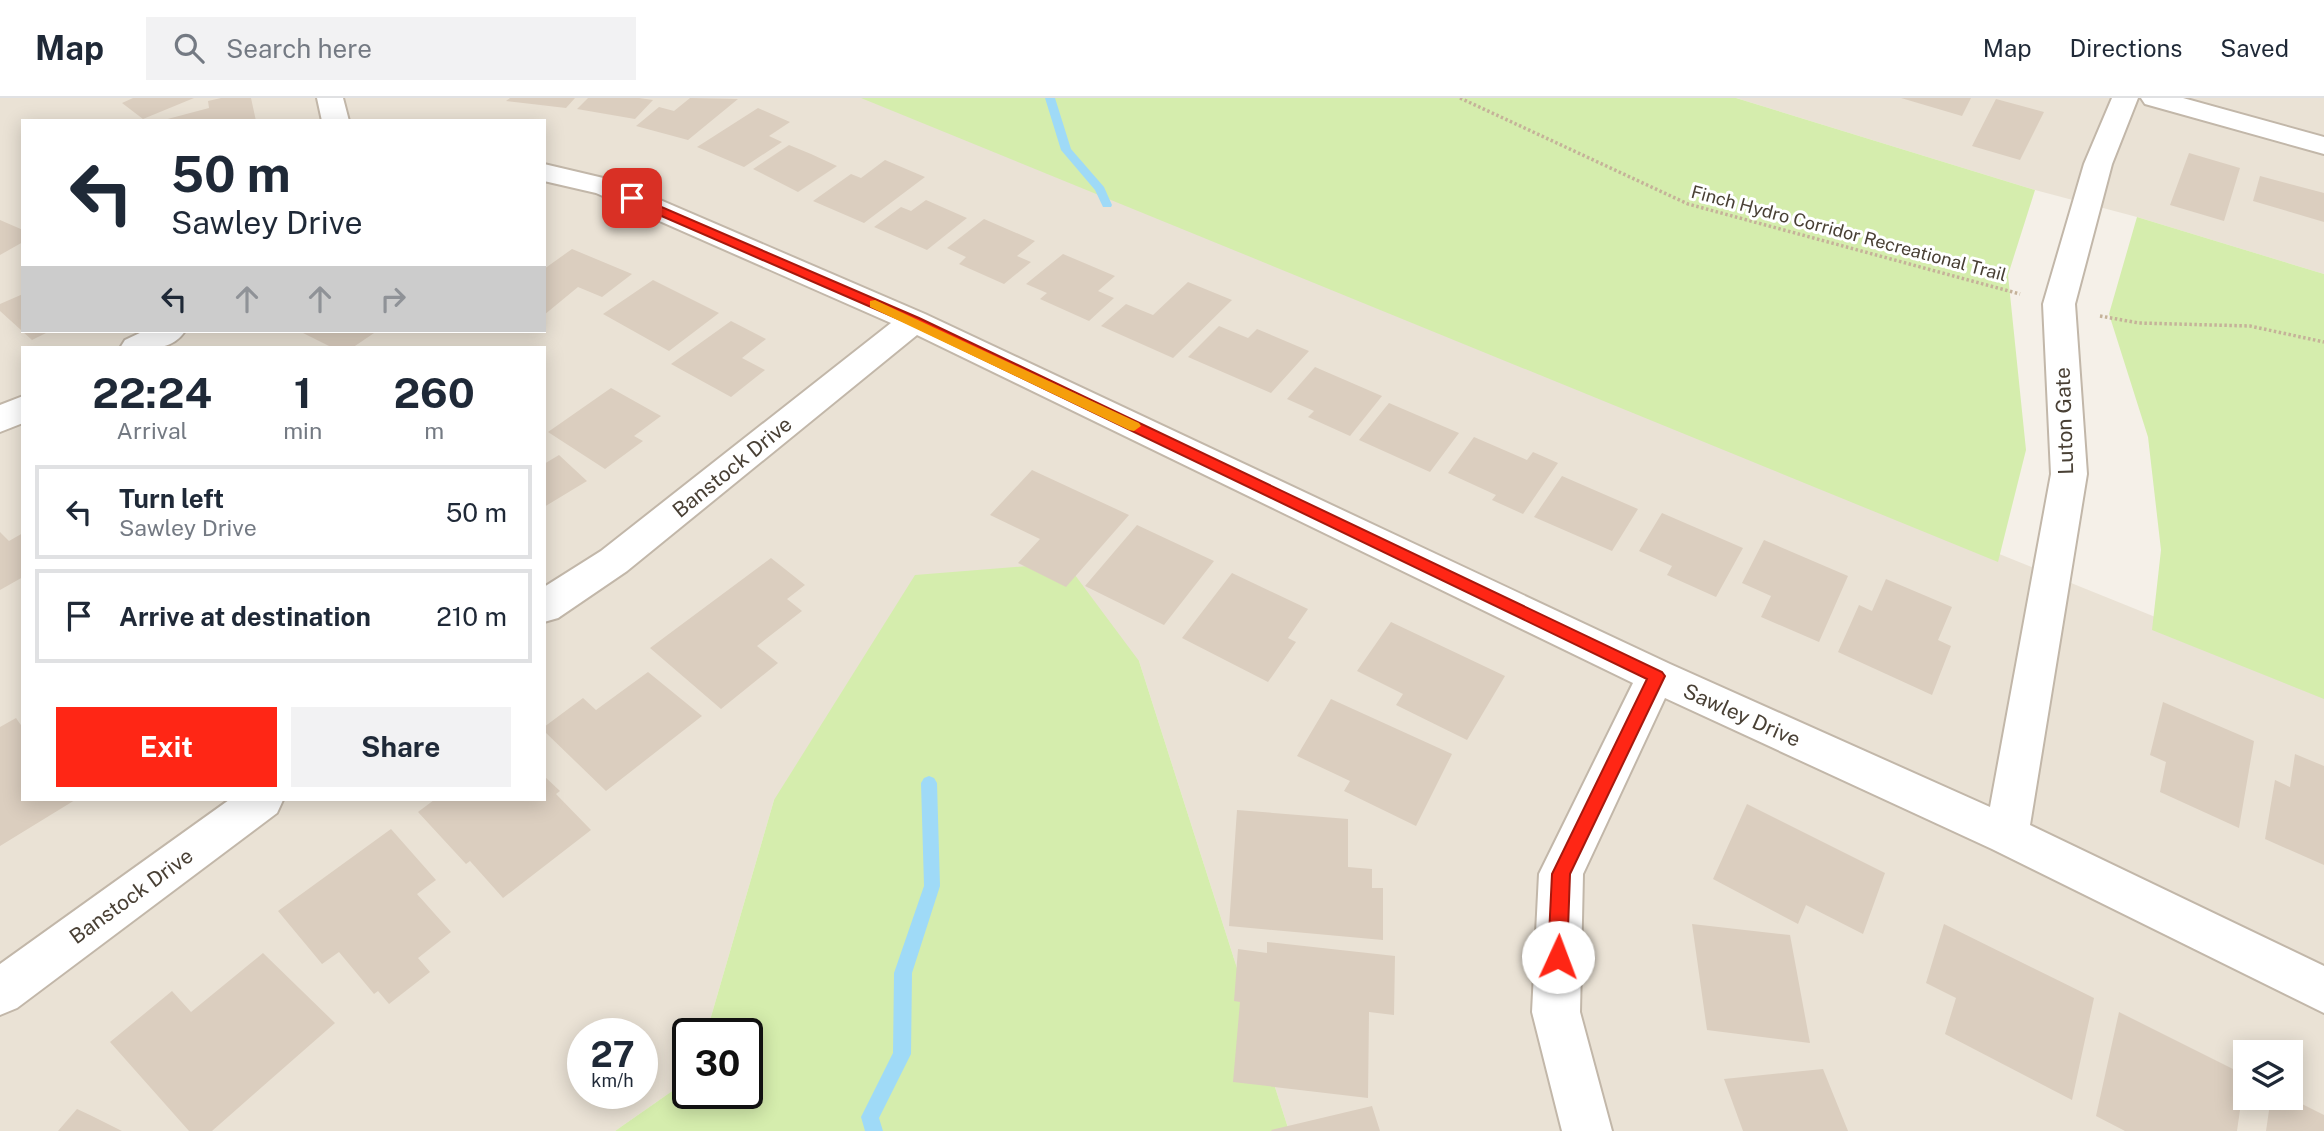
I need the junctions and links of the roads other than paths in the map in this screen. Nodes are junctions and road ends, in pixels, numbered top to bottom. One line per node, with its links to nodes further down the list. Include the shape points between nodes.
1 (330, 98): 4 (street)
2 (2125, 98): 13 (street, Luton Gate, via 2098,164 2059,304 2069,474)
3 (2154, 98): 5 (street)
4 (335, 119)
5 (2324, 146)
6 (546, 172): 7 (street, Sawley Drive, via 606,187)
7 (914, 321): 10 (street, Banstock Drive, via 614,561); 11 (street, Sawley Drive)
8 (165, 333): 9 (street)
9 (140, 346)
10 (546, 606)
11 (1656, 676): 13 (street, Sawley Drive); 16 (street, via 1561,874 1556,1012)
12 (261, 801): 15 (street, Banstock Drive)
13 (2007, 835): 14 (street, Sawley Drive)
14 (2324, 990)
15 (0, 992)
16 (1587, 1131)

